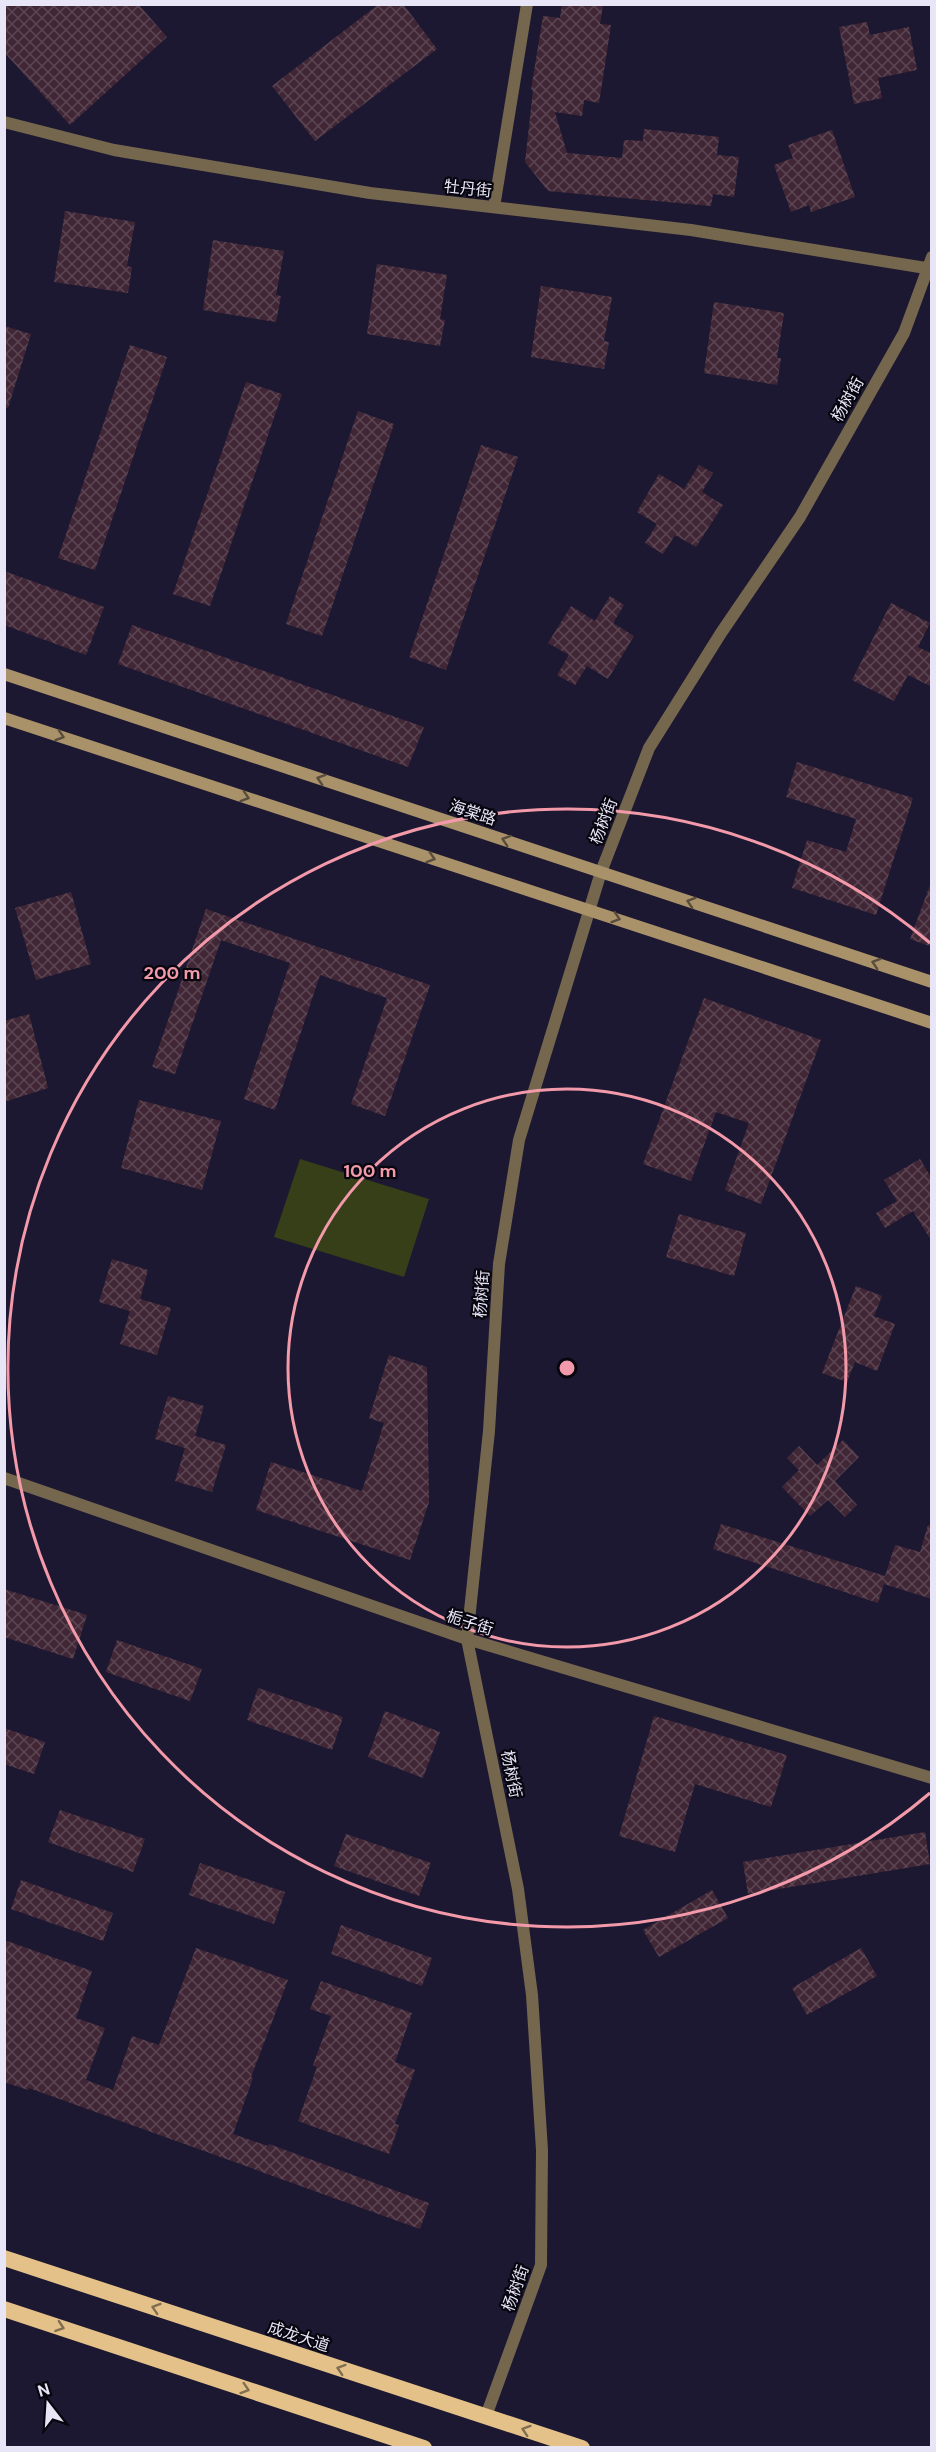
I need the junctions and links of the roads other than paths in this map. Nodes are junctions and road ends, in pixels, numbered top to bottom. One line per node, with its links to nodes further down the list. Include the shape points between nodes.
1 (527, 4): 3 (street)
2 (4, 122): 3 (street, 牡丹街, via 114,150 370,193)
3 (494, 207): 4 (street, 牡丹街, via 691,230)
4 (930, 265): 7 (street, 杨树街, via 904,333 800,517 649,748)
5 (4, 674): 7 (main road, 海棠路, one-way to 5)
6 (4, 718): 8 (main road, one-way to 8)
7 (601, 872): 8 (street, 杨树街); 9 (main road, 海棠路, one-way to 7)
8 (590, 909): 10 (main road, one-way to 10); 12 (street, 杨树街, via 519,1140 499,1264 489,1431)
9 (932, 982)
10 (932, 1023)
11 (4, 1478): 12 (street, 栀子街)
12 (467, 1639): 13 (street, 栀子街); 16 (street, 杨树街, via 518,1889 532,1995 542,2150 541,2265)
13 (932, 1778)
14 (4, 2258): 16 (highway, 成龙大道, one-way to 14)
15 (4, 2308): 17 (highway, one-way to 17)
16 (486, 2416): 18 (highway, 成龙大道, one-way to 16)
17 (424, 2448)
18 (582, 2448)

